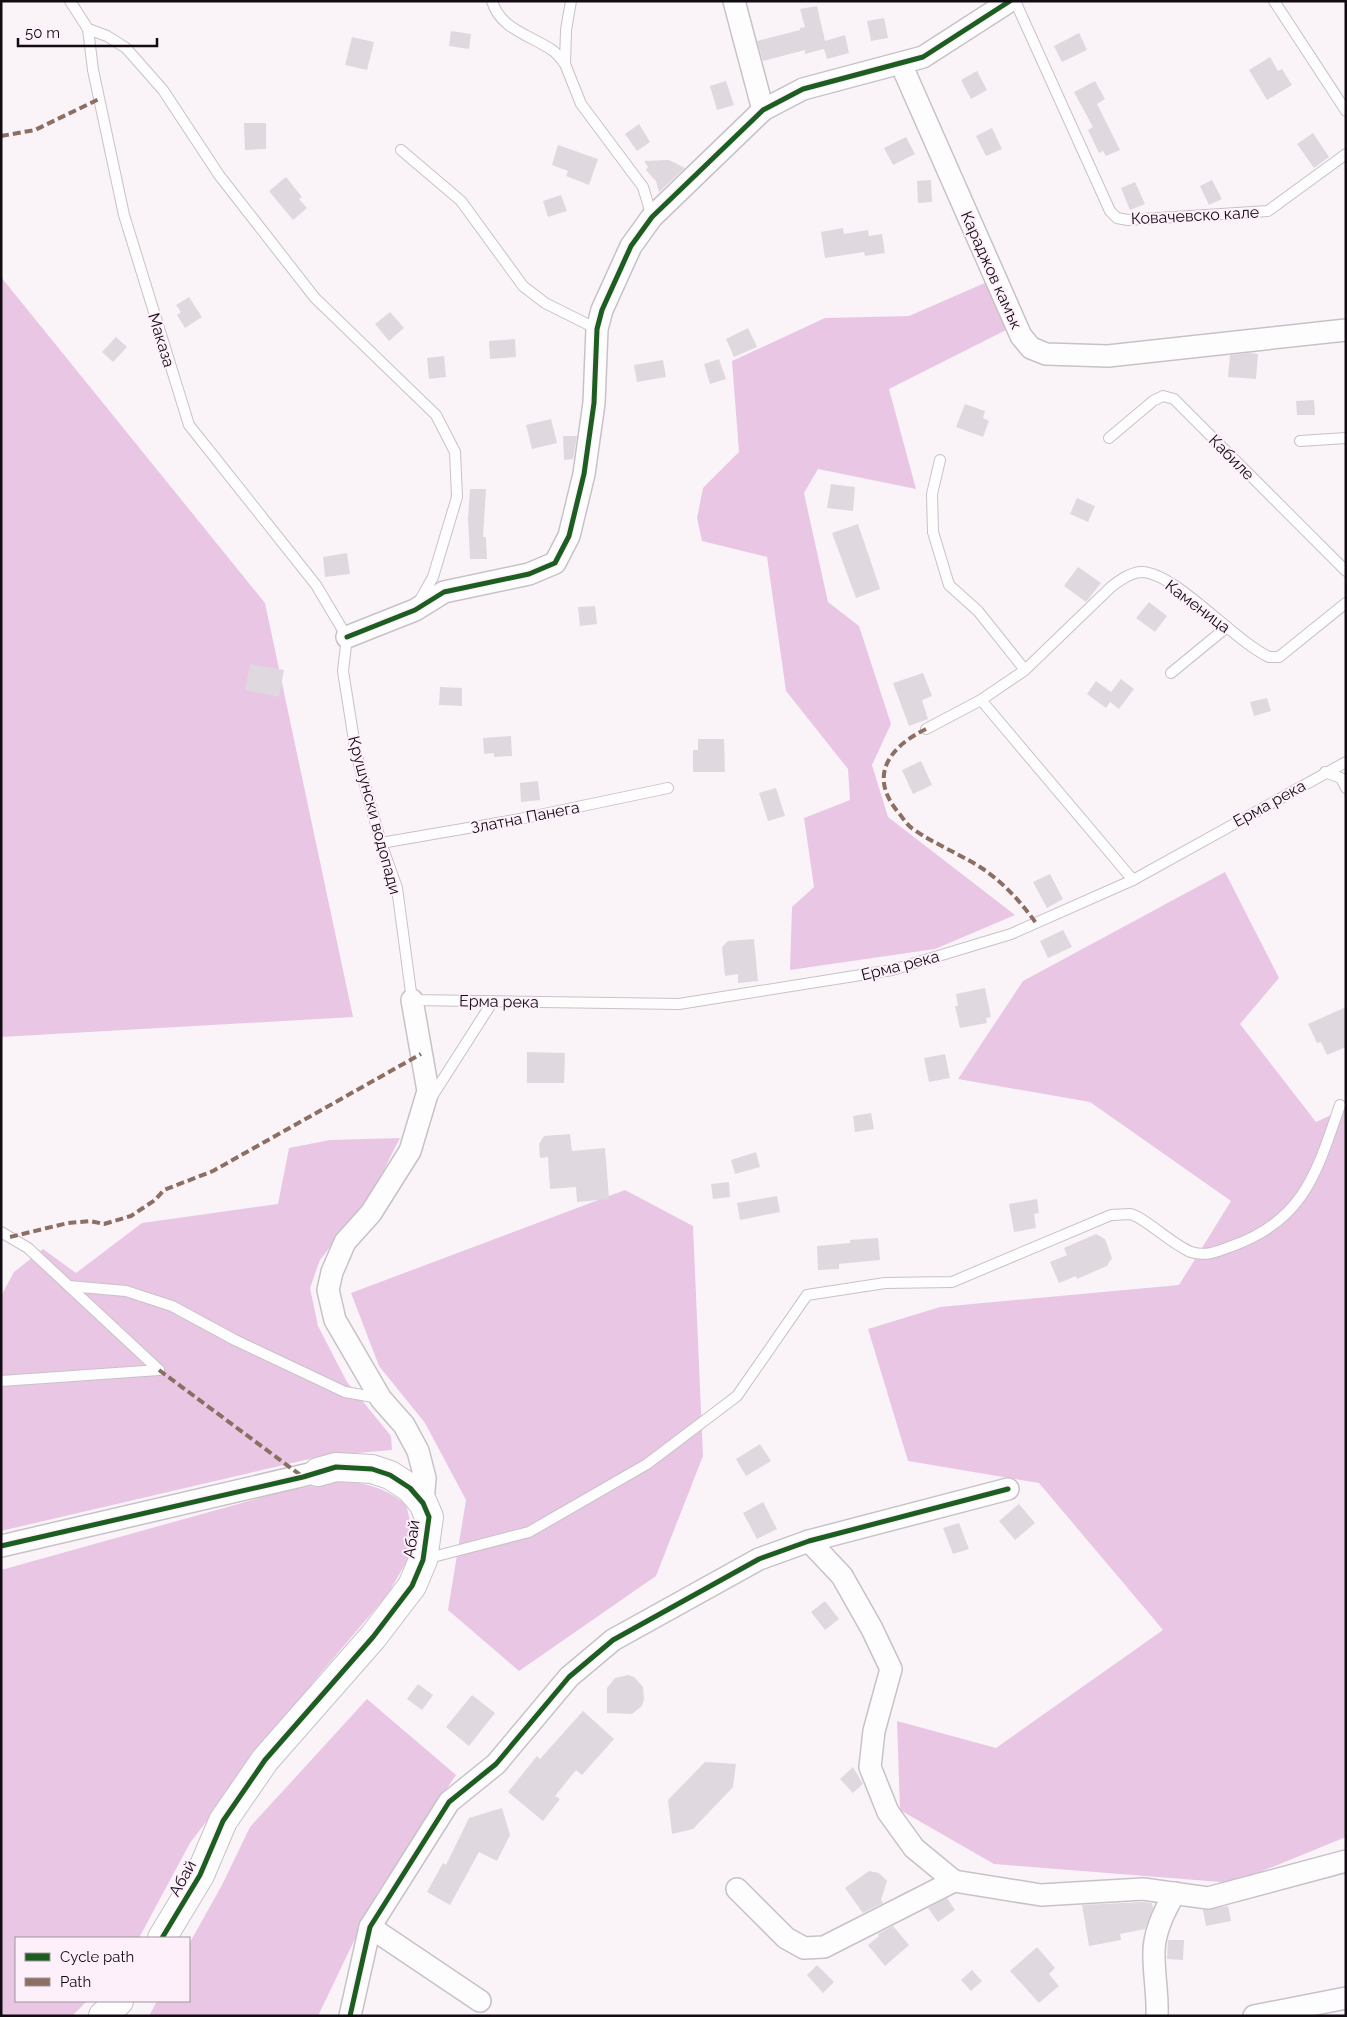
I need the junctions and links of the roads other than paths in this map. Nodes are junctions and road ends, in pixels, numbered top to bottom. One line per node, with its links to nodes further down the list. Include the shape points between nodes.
1 (70, 1): 7 (lane, Маказа)
2 (492, 1): 8 (lane, via 496,14 506,24 554,51)
3 (571, 1): 8 (lane)
4 (734, 1): 10 (street)
5 (1274, 1): 11 (lane)
6 (1004, 3): 9 (street, via 923,57); 13 (lane, Ковачевско кале, via 1110,211 1117,218 1128,220 1268,211)
7 (88, 29): 23 (lane, via 126,48 163,90 219,175 315,298 436,415 454,452 458,497 433,577); 25 (lane, Маказа, via 93,70 124,215 189,425 316,585)
8 (565, 64): 14 (lane, via 581,104 643,187)
9 (901, 64): 10 (street, via 803,89); 16 (street, Караджов камък, via 1021,336 1031,348 1046,354 1108,356)
10 (763, 110): 14 (street)
11 (1346, 111)
12 (401, 150): 15 (lane, via 461,201 523,286 545,303)
13 (1346, 154)
14 (652, 217): 15 (street, via 631,246 602,310)
15 (597, 329): 23 (street, via 594,403 584,474 569,536 555,563 529,574 444,592)
16 (1346, 330)
17 (1109, 438): 21 (lane, Кабиле, via 1153,401 1163,396 1174,399)
18 (1346, 438): 19 (lane)
19 (1300, 441)
20 (940, 460): 26 (lane, via 932,494 933,532 949,585 978,611)
21 (1346, 572)
22 (1346, 603): 24 (lane, Каменица, via 1279,657 1262,654)
23 (415, 610): 25 (street)
24 (1227, 627): 26 (lane, Каменица, via 1166,580 1142,572 1125,576 1111,586); 27 (lane)
25 (347, 637): 34 (lane, Крушунски водопади, via 342,671 356,754)
26 (1025, 670): 28 (lane, Каменица)
27 (1171, 674)
28 (981, 700): 29 (lane, Каменица); 35 (lane)
29 (926, 729)
30 (1346, 762): 31 (lane, Ерма река)
31 (1326, 772): 33 (lane, via 1341,778); 35 (lane, Ерма река)
32 (668, 788): 34 (lane, Златна Панега, via 520,819)
33 (1346, 788)
34 (381, 843): 36 (lane, Крушунски водопади, via 397,888)
35 (1133, 880): 37 (lane, Ерма река, via 1011,934 892,970 679,1004)
36 (412, 1000): 37 (lane, Ерма река); 39 (street, Крушунски водопади, via 428,1092)
37 (493, 1001): 39 (lane)
38 (1340, 1105): 49 (lane, via 1316,1173 1300,1198 1277,1224 1240,1243 1211,1254 1193,1252 1132,1214 1111,1215 952,1282 885,1284 807,1295 737,1396 647,1464 529,1532)
39 (422, 1111): 43 (street, Крушунски водопади, via 410,1151 371,1214 345,1242 328,1290 335,1320)
40 (1, 1232): 41 (lane, via 28,1248)
41 (69, 1286): 42 (lane, via 159,1370); 43 (lane, via 126,1291 172,1306 345,1392)
42 (1, 1381)
43 (381, 1399): 46 (street, Крушунски водопади, via 404,1425 418,1451 425,1478)
44 (318, 1472): 46 (street, Абай, via 336,1467 372,1469 390,1474 410,1488); 48 (street, Абай)
45 (1008, 1489): 47 (street)
46 (423, 1503): 49 (street, Абай, via 429,1517)
47 (809, 1541): 51 (street, via 842,1576 891,1669 874,1731 870,1767 888,1812 914,1848); 54 (street, via 759,1559 613,1640 569,1677 496,1764 449,1802)
48 (1, 1546)
49 (423, 1560): 55 (street, Абай, via 412,1586 265,1760 228,1813 200,1875)
50 (1346, 1861): 53 (street, via 1208,1898)
51 (954, 1881): 52 (street, via 824,1947 804,1948 786,1938); 53 (street, via 1041,1895 1144,1889)
52 (737, 1889)
53 (1175, 1893): 61 (street, via 1163,1913 1154,1955)
54 (370, 1927): 57 (street); 60 (street)
55 (163, 1937)
56 (1346, 1998): 62 (street)
57 (480, 2001)
58 (118, 2002): 59 (street)
59 (103, 2016)
60 (350, 2016)
61 (1157, 2016)
62 (1254, 2016)

